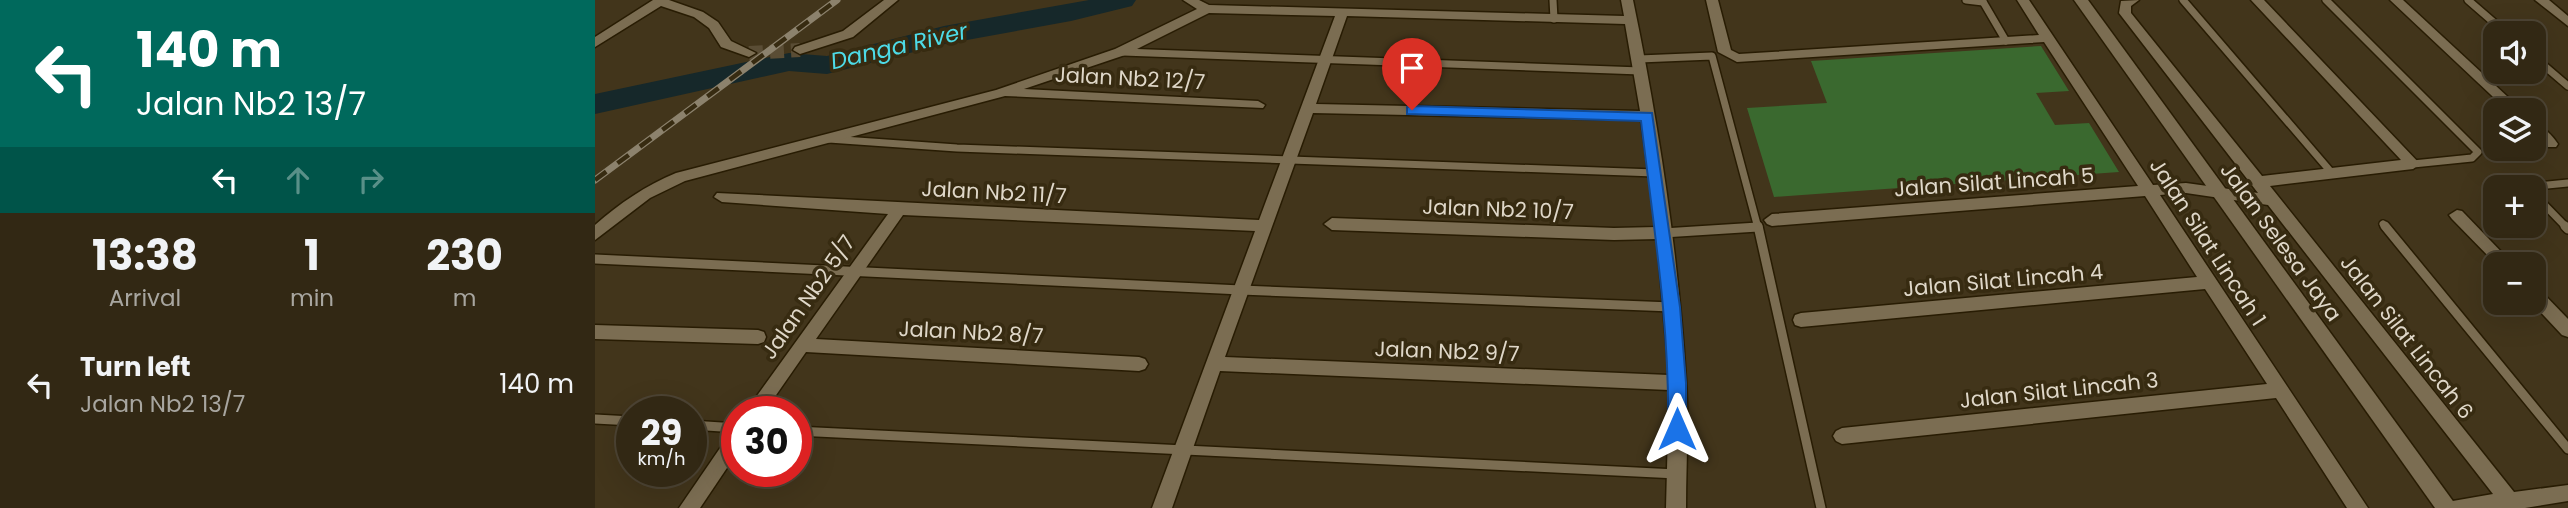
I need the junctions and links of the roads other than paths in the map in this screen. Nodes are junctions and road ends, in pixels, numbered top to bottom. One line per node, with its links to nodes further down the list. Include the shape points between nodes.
1 (659, 0): 28 (street); 31 (street, via 701,14 718,25 726,44)
2 (892, 0): 29 (street, via 848,34)
3 (1189, 0): 19 (street)
4 (1488, 0): 21 (street)
5 (1552, 0): 22 (lane)
6 (1627, 0): 23 (street)
7 (1712, 0): 27 (street, via 1725,52 1738,58)
8 (1966, 0): 17 (lane)
9 (2023, 0): 26 (street, Jalan Silat Lincah 1)
10 (2081, 0): 52 (street, Jalan Selesa Jaya)
11 (2183, 0): 46 (lane)
12 (2257, 0): 45 (street)
13 (2326, 0): 45 (lane, via 2478,152 2472,158)
14 (2396, 0): 37 (street)
15 (2467, 0): 24 (lane)
16 (2541, 0): 25 (street)
17 (1983, 1): 27 (lane)
18 (2129, 2): 48 (street, Jalan Silat Lincah 6, via 2125,13)
19 (1207, 9): 20 (street); 30 (street)
20 (1342, 14): 21 (street); 32 (street)
21 (1489, 15): 22 (street)
22 (1553, 19): 23 (street)
23 (1630, 20): 33 (street)
24 (2492, 21)
25 (2568, 22)
26 (2048, 38): 27 (street); 51 (street, Jalan Silat Lincah 1)
27 (2006, 41)
28 (595, 43)
29 (800, 50)
30 (1120, 51): 32 (lane); 36 (street)
31 (748, 53)
32 (1324, 61): 33 (lane); 39 (street)
33 (1640, 65): 40 (street); 62 (lane, via 1712,56)
34 (2546, 67): 35 (lane)
35 (2568, 86)
36 (1000, 93): 38 (street, Jalan Nb2 12/7); 41 (street)
37 (2502, 98)
38 (1258, 105)
39 (1307, 108): 40 (street); 44 (street)
40 (1647, 116): 47 (street)
41 (829, 139): 44 (lane); 65 (street, via 656,187 634,199)
42 (2546, 139): 43 (street)
43 (2551, 144)
44 (1289, 159): 47 (lane); 61 (street)
45 (2413, 164): 46 (street)
46 (2331, 172): 48 (street)
47 (1655, 173): 64 (street)
48 (2259, 182): 54 (street, Jalan Silat Lincah 6)
49 (2568, 183): 50 (lane)
50 (2546, 185)
51 (2149, 191): 52 (street, Jalan Silat Lincah 5, via 2186,188); 58 (street, Jalan Silat Lincah 5); 69 (street, Jalan Silat Lincah 1)
52 (2219, 195): 54 (street); 98 (street, Jalan Selesa Jaya)
53 (722, 197): 56 (street, Jalan Nb2 11/7)
54 (2272, 200): 92 (street, Jalan Silat Lincah 6)
55 (2546, 206): 63 (lane)
56 (899, 209): 61 (street, Jalan Nb2 11/7); 68 (street, Jalan Nb2 5/7)
57 (2457, 215): 66 (street)
58 (1772, 220)
59 (1332, 224): 64 (street, Jalan Nb2 10/7)
60 (2383, 224): 88 (lane)
61 (1265, 226): 70 (street)
62 (1758, 227): 64 (lane); 96 (lane)
63 (2568, 229)
64 (1663, 233): 71 (street)
65 (595, 234)
66 (2493, 252)
67 (595, 259): 68 (lane)
68 (853, 273): 70 (lane); 77 (street, Jalan Nb2 5/7)
69 (2209, 282): 73 (street, Jalan Silat Lincah 4); 81 (street, Jalan Silat Lincah 1)
70 (1241, 290): 71 (lane); 79 (street)
71 (1672, 307): 80 (street)
72 (2546, 307): 74 (street)
73 (1801, 320)
74 (2568, 330)
75 (595, 332): 76 (street)
76 (758, 337)
77 (801, 345): 78 (street, Jalan Nb2 8/7); 82 (street, Jalan Nb2 5/7)
78 (1139, 364)
79 (1215, 364): 80 (street, Jalan Nb2 9/7); 87 (street)
80 (1678, 383): 90 (street)
81 (2281, 390): 86 (street, Jalan Silat Lincah 3); 97 (street, Jalan Silat Lincah 1)
82 (765, 396)
83 (595, 419): 84 (lane)
84 (616, 420)
85 (812, 432): 87 (lane)
86 (1842, 436)
87 (1184, 448): 90 (lane); 94 (street)
88 (2568, 449)
89 (721, 461): 93 (street)
90 (1677, 474): 95 (street)
91 (2568, 492): 92 (street)
92 (2512, 504): 99 (street)
93 (689, 508)
94 (1162, 508)
95 (1676, 508)
96 (1821, 508)
97 (2358, 508)
98 (2447, 508)
99 (2455, 508)

